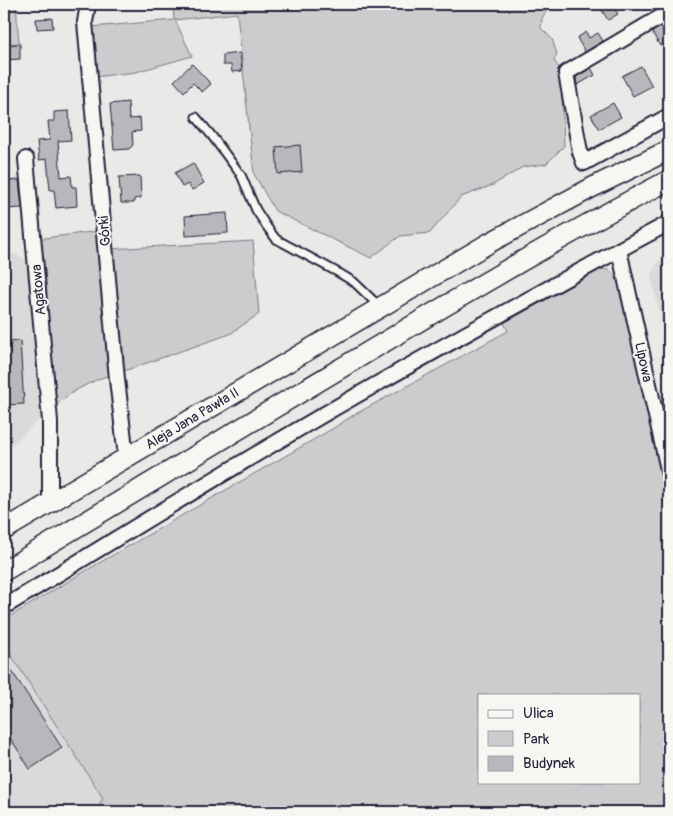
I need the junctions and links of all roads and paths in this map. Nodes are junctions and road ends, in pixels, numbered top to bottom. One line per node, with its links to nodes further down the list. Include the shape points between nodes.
1 (88, 4): 12 (street, Górki, via 85,22)
2 (669, 12): 3 (street, via 566,73 584,163)
3 (669, 116)
4 (196, 117): 10 (lane, via 241,175 256,210 276,239 354,282)
5 (669, 150): 10 (main road, Aleja Jana Pawła II, via 489,243)
6 (26, 159): 14 (street, Agatowa, via 50,421)
7 (669, 180): 16 (main road, via 513,266)
8 (669, 223): 9 (street)
9 (619, 250): 11 (street, Lipowa); 17 (street, via 360,393)
10 (380, 307): 12 (main road, Aleja Jana Pawła II)
11 (665, 440): 13 (street, Lipowa)
12 (126, 458): 14 (main road, Aleja Jana Pawła II)
13 (669, 474)
14 (50, 503): 15 (main road, Aleja Jana Pawła II)
15 (4, 530)
16 (4, 570)
17 (4, 607)

